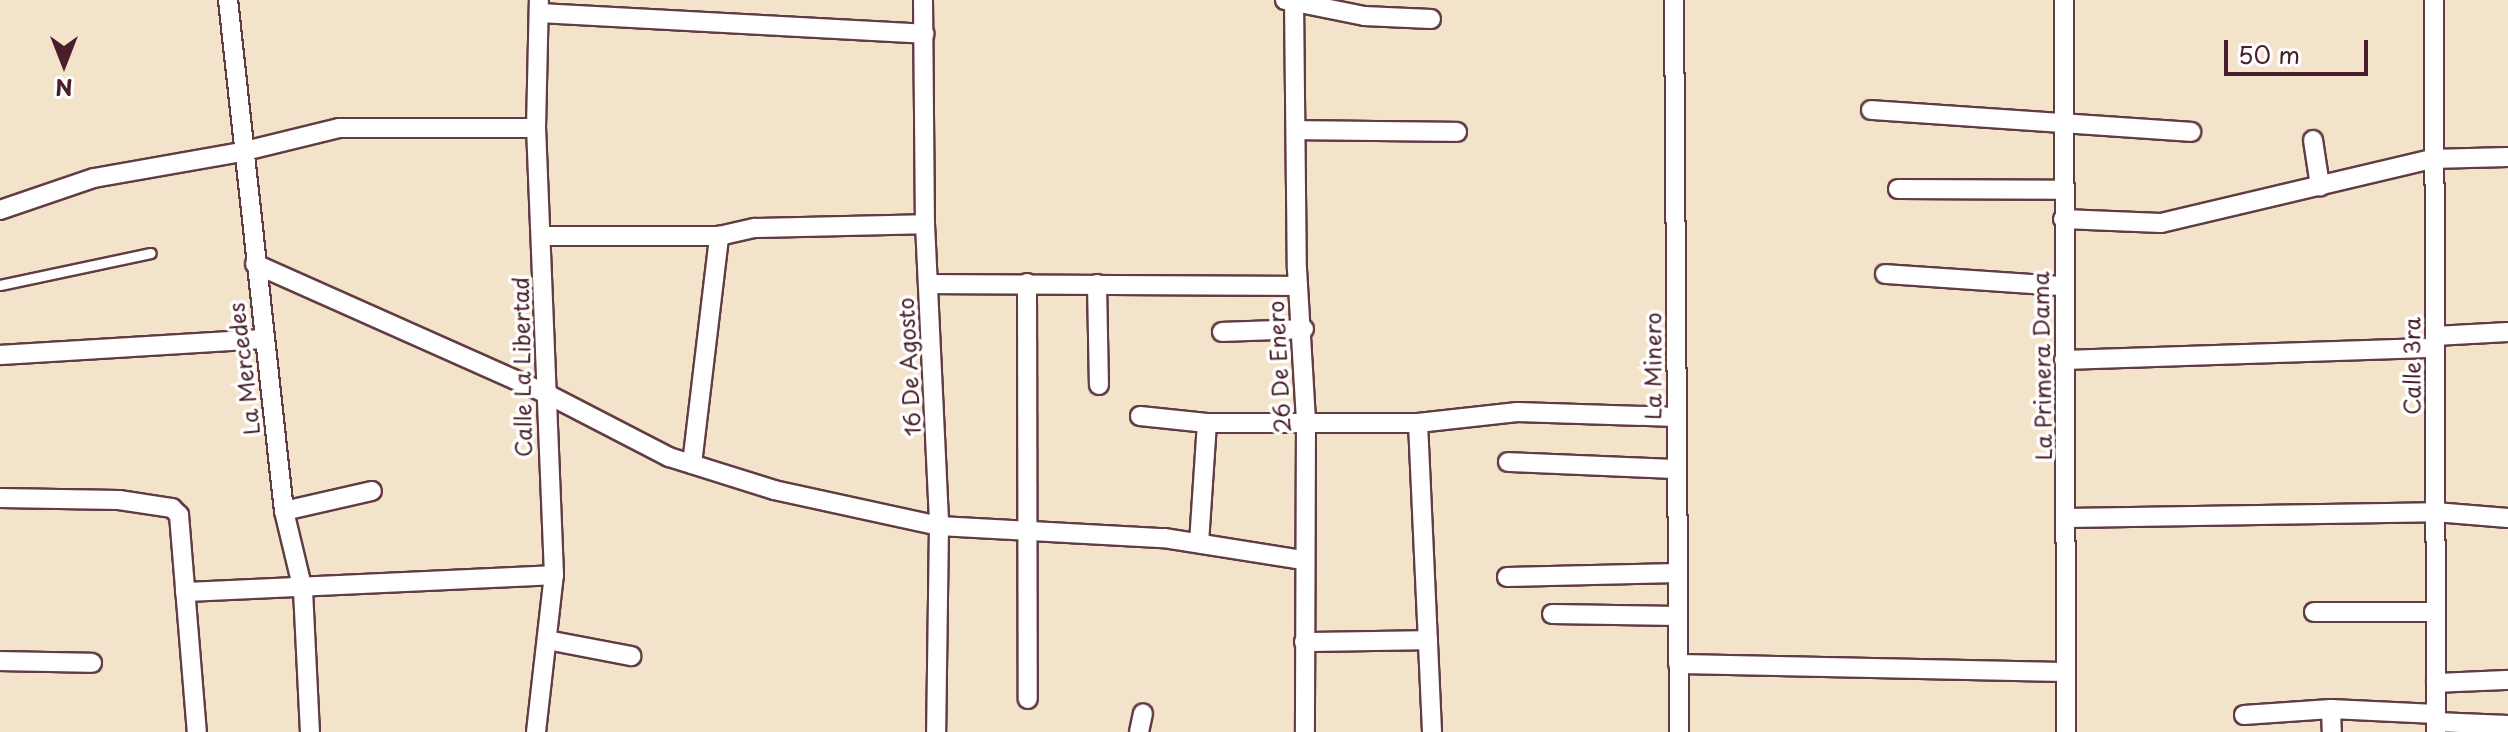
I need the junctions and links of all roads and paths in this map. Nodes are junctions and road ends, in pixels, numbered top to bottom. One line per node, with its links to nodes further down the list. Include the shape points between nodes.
1 (228, 0): 17 (street, La Mercedes)
2 (923, 0): 9 (street, 16 De Agosto)
3 (1674, 0): 47 (street, La Minero)
4 (2064, 0): 11 (street, La Primera Dama)
5 (2434, 0): 19 (street, Calle 3ra)
6 (1291, 1): 8 (street, via 1364,16); 13 (street, 26 De Enero)
7 (539, 7): 9 (street); 12 (street, Calle La Libertad)
8 (1431, 19)
9 (924, 34): 25 (street, 16 De Agosto)
10 (1871, 110): 11 (street)
11 (2064, 124): 15 (street); 22 (street, La Primera Dama)
12 (536, 128): 17 (street, via 339,128); 26 (street, Calle La Libertad)
13 (1296, 130): 14 (street); 35 (street, 26 De Enero)
14 (1457, 132)
15 (2191, 132)
16 (2313, 140): 20 (street)
17 (241, 152): 23 (street, via 94,178); 29 (street, La Mercedes)
18 (2508, 157): 19 (street)
19 (2431, 159): 20 (street); 41 (street, Calle 3ra)
20 (2320, 186): 24 (street, via 2161,223)
21 (1898, 189): 22 (street)
22 (2063, 190): 24 (street, La Primera Dama)
23 (0, 210)
24 (2063, 219): 36 (street, La Primera Dama)
25 (925, 224): 27 (street, via 755,228); 32 (street, 16 De Agosto)
26 (542, 236): 27 (street); 45 (street, Calle La Libertad, via 549,367)
27 (719, 236): 52 (street)
28 (151, 253): 34 (lane)
29 (255, 264): 40 (street, La Mercedes); 45 (street)
30 (1885, 274): 36 (street)
31 (1027, 283): 32 (street); 33 (street); 61 (street)
32 (928, 284): 60 (street, 16 De Agosto)
33 (1097, 284): 35 (street); 44 (street)
34 (0, 285)
35 (1298, 286): 37 (street, 26 De Enero)
36 (2063, 286): 43 (street, La Primera Dama)
37 (1304, 329): 38 (street); 48 (street, 26 De Enero)
38 (1222, 332)
39 (2508, 332): 41 (street)
40 (263, 339): 42 (street); 56 (street, La Mercedes)
41 (2435, 342): 43 (street); 57 (street, Calle 3ra)
42 (0, 355)
43 (2064, 360): 58 (street, La Primera Dama)
44 (1099, 385)
45 (543, 392): 52 (street); 65 (street, Calle La Libertad)
46 (1140, 416): 49 (street)
47 (1676, 417): 50 (street, via 1517,412); 53 (street, La Minero)
48 (1306, 421): 49 (street); 50 (street); 63 (street, 26 De Enero)
49 (1207, 423): 62 (street)
50 (1418, 423): 74 (street)
51 (1508, 462): 53 (street)
52 (692, 464): 60 (street, via 774,490)
53 (1677, 469): 64 (street, La Minero)
54 (372, 491): 56 (street)
55 (0, 498): 68 (street, via 119,500 172,508 182,523)
56 (284, 511): 67 (street, La Mercedes)
57 (2435, 512): 58 (street); 59 (street); 70 (street, Calle 3ra)
58 (2067, 518): 80 (street, La Primera Dama)
59 (2508, 518)
60 (939, 526): 61 (street); 92 (street, 16 De Agosto)
61 (1030, 528): 62 (street); 83 (street)
62 (1199, 543): 63 (street)
63 (1303, 560): 75 (street, 26 De Enero)
64 (1678, 573): 66 (street); 72 (street, La Minero)
65 (554, 575): 67 (street); 73 (street, Calle La Libertad)
66 (1507, 577)
67 (303, 590): 68 (street); 90 (street, La Mercedes)
68 (185, 592): 89 (street)
69 (2314, 612): 70 (street)
70 (2436, 612): 82 (street, Calle 3ra)
71 (1552, 614): 72 (street)
72 (1678, 616): 79 (street, La Minero)
73 (547, 640): 76 (street); 91 (street, Calle La Libertad)
74 (1428, 640): 75 (street); 95 (street)
75 (1304, 642): 94 (street, 26 De Enero)
76 (631, 656)
77 (0, 661): 78 (street)
78 (92, 663)
79 (1678, 664): 80 (street); 96 (street, La Minero)
80 (2066, 672): 97 (street, La Primera Dama)
81 (2508, 680): 82 (street)
82 (2436, 683): 87 (street, Calle 3ra)
83 (1028, 699)
84 (2331, 709): 86 (street); 87 (street); 98 (street)
85 (1143, 713): 93 (street)
86 (2244, 715)
87 (2436, 723): 88 (street)
88 (2508, 725)
89 (197, 732)
90 (310, 732)
91 (536, 732)
92 (936, 732)
93 (1139, 732)
94 (1305, 732)
95 (1432, 732)
96 (1679, 732)
97 (2066, 732)
98 (2332, 732)

